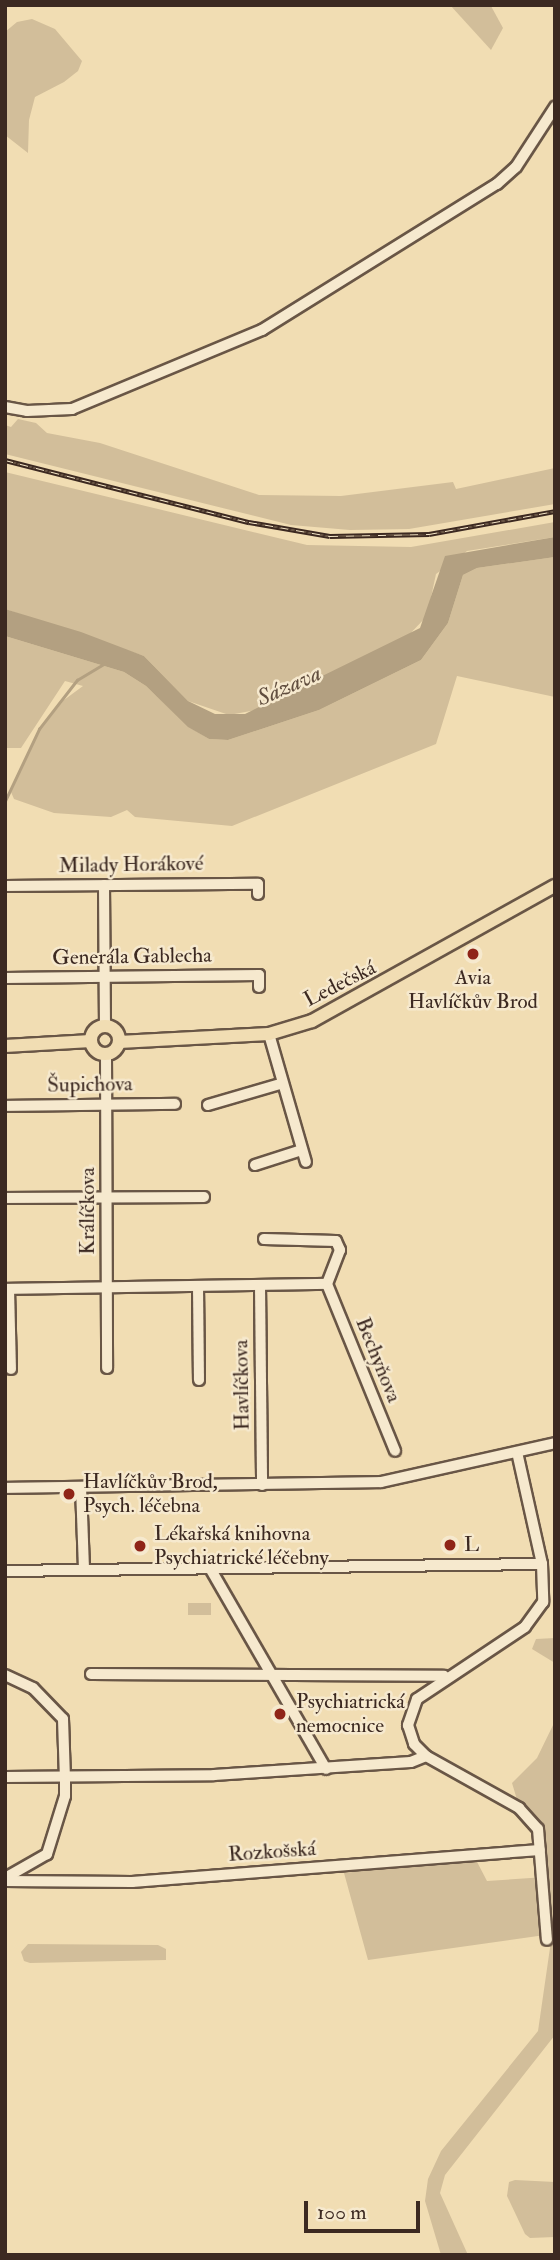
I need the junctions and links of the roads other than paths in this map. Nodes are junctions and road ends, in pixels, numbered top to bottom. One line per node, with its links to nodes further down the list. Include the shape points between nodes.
1 (553, 115): 2 (street, via 516,167 497,184 262,330 72,409)
2 (7, 406)
3 (258, 883): 4 (street, Milady Horákové)
4 (104, 885): 5 (street, Milady Horákové); 7 (street)
5 (5, 886)
6 (555, 886): 11 (main road, Ledečská, via 343,1008)
7 (104, 977): 8 (street, Generála Gablecha); 9 (street, Generála Gablecha, via 259,969); 10 (street)
8 (5, 978)
9 (259, 987)
10 (106, 1026): 12 (main road, via 94,1032); 13 (main road, via 116,1032)
11 (269, 1034): 13 (main road, Ledečská); 16 (street)
12 (91, 1041): 14 (main road); 15 (main road, via 94,1049)
13 (120, 1042): 15 (main road)
14 (5, 1046)
15 (106, 1054): 18 (street, Králíčkova)
16 (280, 1084): 19 (street); 21 (street)
17 (175, 1104): 18 (street, Šupichova)
18 (107, 1105): 20 (street, Šupichova); 24 (street, Králíčkova)
19 (208, 1105)
20 (5, 1106)
21 (302, 1150): 22 (street); 23 (street)
22 (306, 1162)
23 (255, 1165)
24 (107, 1197): 25 (street); 26 (street); 31 (street, Králíčkova)
25 (204, 1197)
26 (5, 1198)
27 (264, 1239): 29 (street, via 336,1241 340,1250)
28 (260, 1284): 29 (street); 30 (street); 39 (street, Havlíčkova)
29 (327, 1284): 37 (street, Bechyňova)
30 (198, 1286): 31 (street); 35 (street)
31 (108, 1288): 32 (street); 33 (street, Králíčkova)
32 (7, 1289): 34 (street)
33 (107, 1368)
34 (11, 1369)
35 (199, 1380)
36 (555, 1443): 38 (street)
37 (395, 1451)
38 (517, 1452): 39 (street, via 380,1482); 42 (street)
39 (262, 1485): 40 (street)
40 (82, 1487): 41 (street); 44 (street)
41 (5, 1488)
42 (542, 1564): 43 (street); 49 (street, via 542,1602 535,1616)
43 (210, 1568): 44 (street); 47 (street)
44 (84, 1570): 45 (street)
45 (5, 1571)
46 (90, 1674): 47 (street)
47 (271, 1674): 49 (street); 51 (street)
48 (5, 1675): 53 (street, Rozkošská, via 33,1688 63,1719)
49 (444, 1676): 50 (street, via 417,1699 408,1725 414,1744)
50 (426, 1756): 51 (street, via 411,1762); 54 (street, via 519,1808 538,1829)
51 (326, 1769): 53 (street)
52 (5, 1777): 53 (street)
53 (65, 1778): 55 (street, Rozkošská, via 65,1796 47,1854)
54 (540, 1850): 55 (street, Rozkošská, via 132,1882); 56 (street)
55 (5, 1879)
56 (547, 1940)

